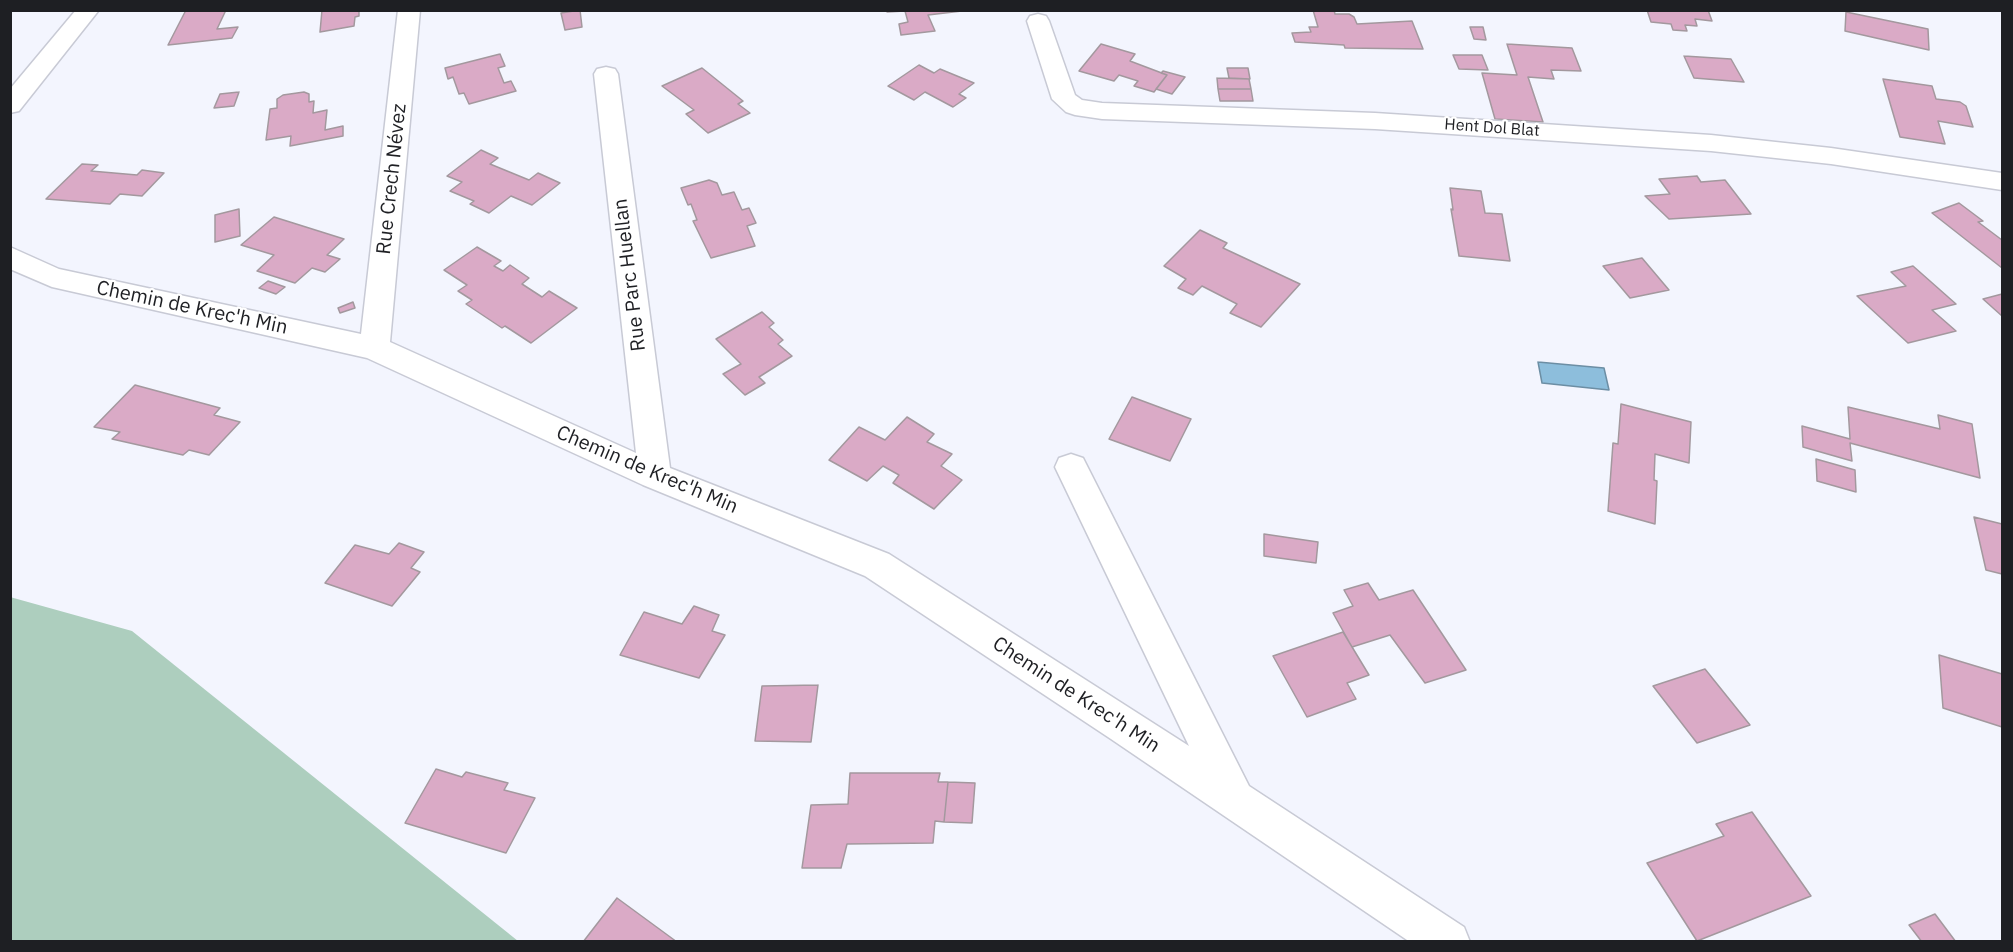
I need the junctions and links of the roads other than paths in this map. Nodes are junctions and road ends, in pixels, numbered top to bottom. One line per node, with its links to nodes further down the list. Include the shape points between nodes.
1 (88, 10): 5 (street)
2 (409, 10): 8 (street, Rue Crech Névez)
3 (1038, 21): 6 (street, Hent Dol Blat, via 1064,99 1075,108 1375,121 1711,143 1831,156)
4 (606, 74): 10 (street, Rue Parc Huellan)
5 (10, 106)
6 (2002, 182)
7 (10, 257): 8 (street, Chemin de Krec'h Min, via 52,277)
8 (374, 348): 10 (street, Chemin de Krec'h Min)
9 (1071, 467): 11 (street)
10 (655, 476): 11 (street, Chemin de Krec'h Min, via 877,565)
11 (1234, 799): 12 (street, Chemin de Krec'h Min)
12 (1449, 942)

